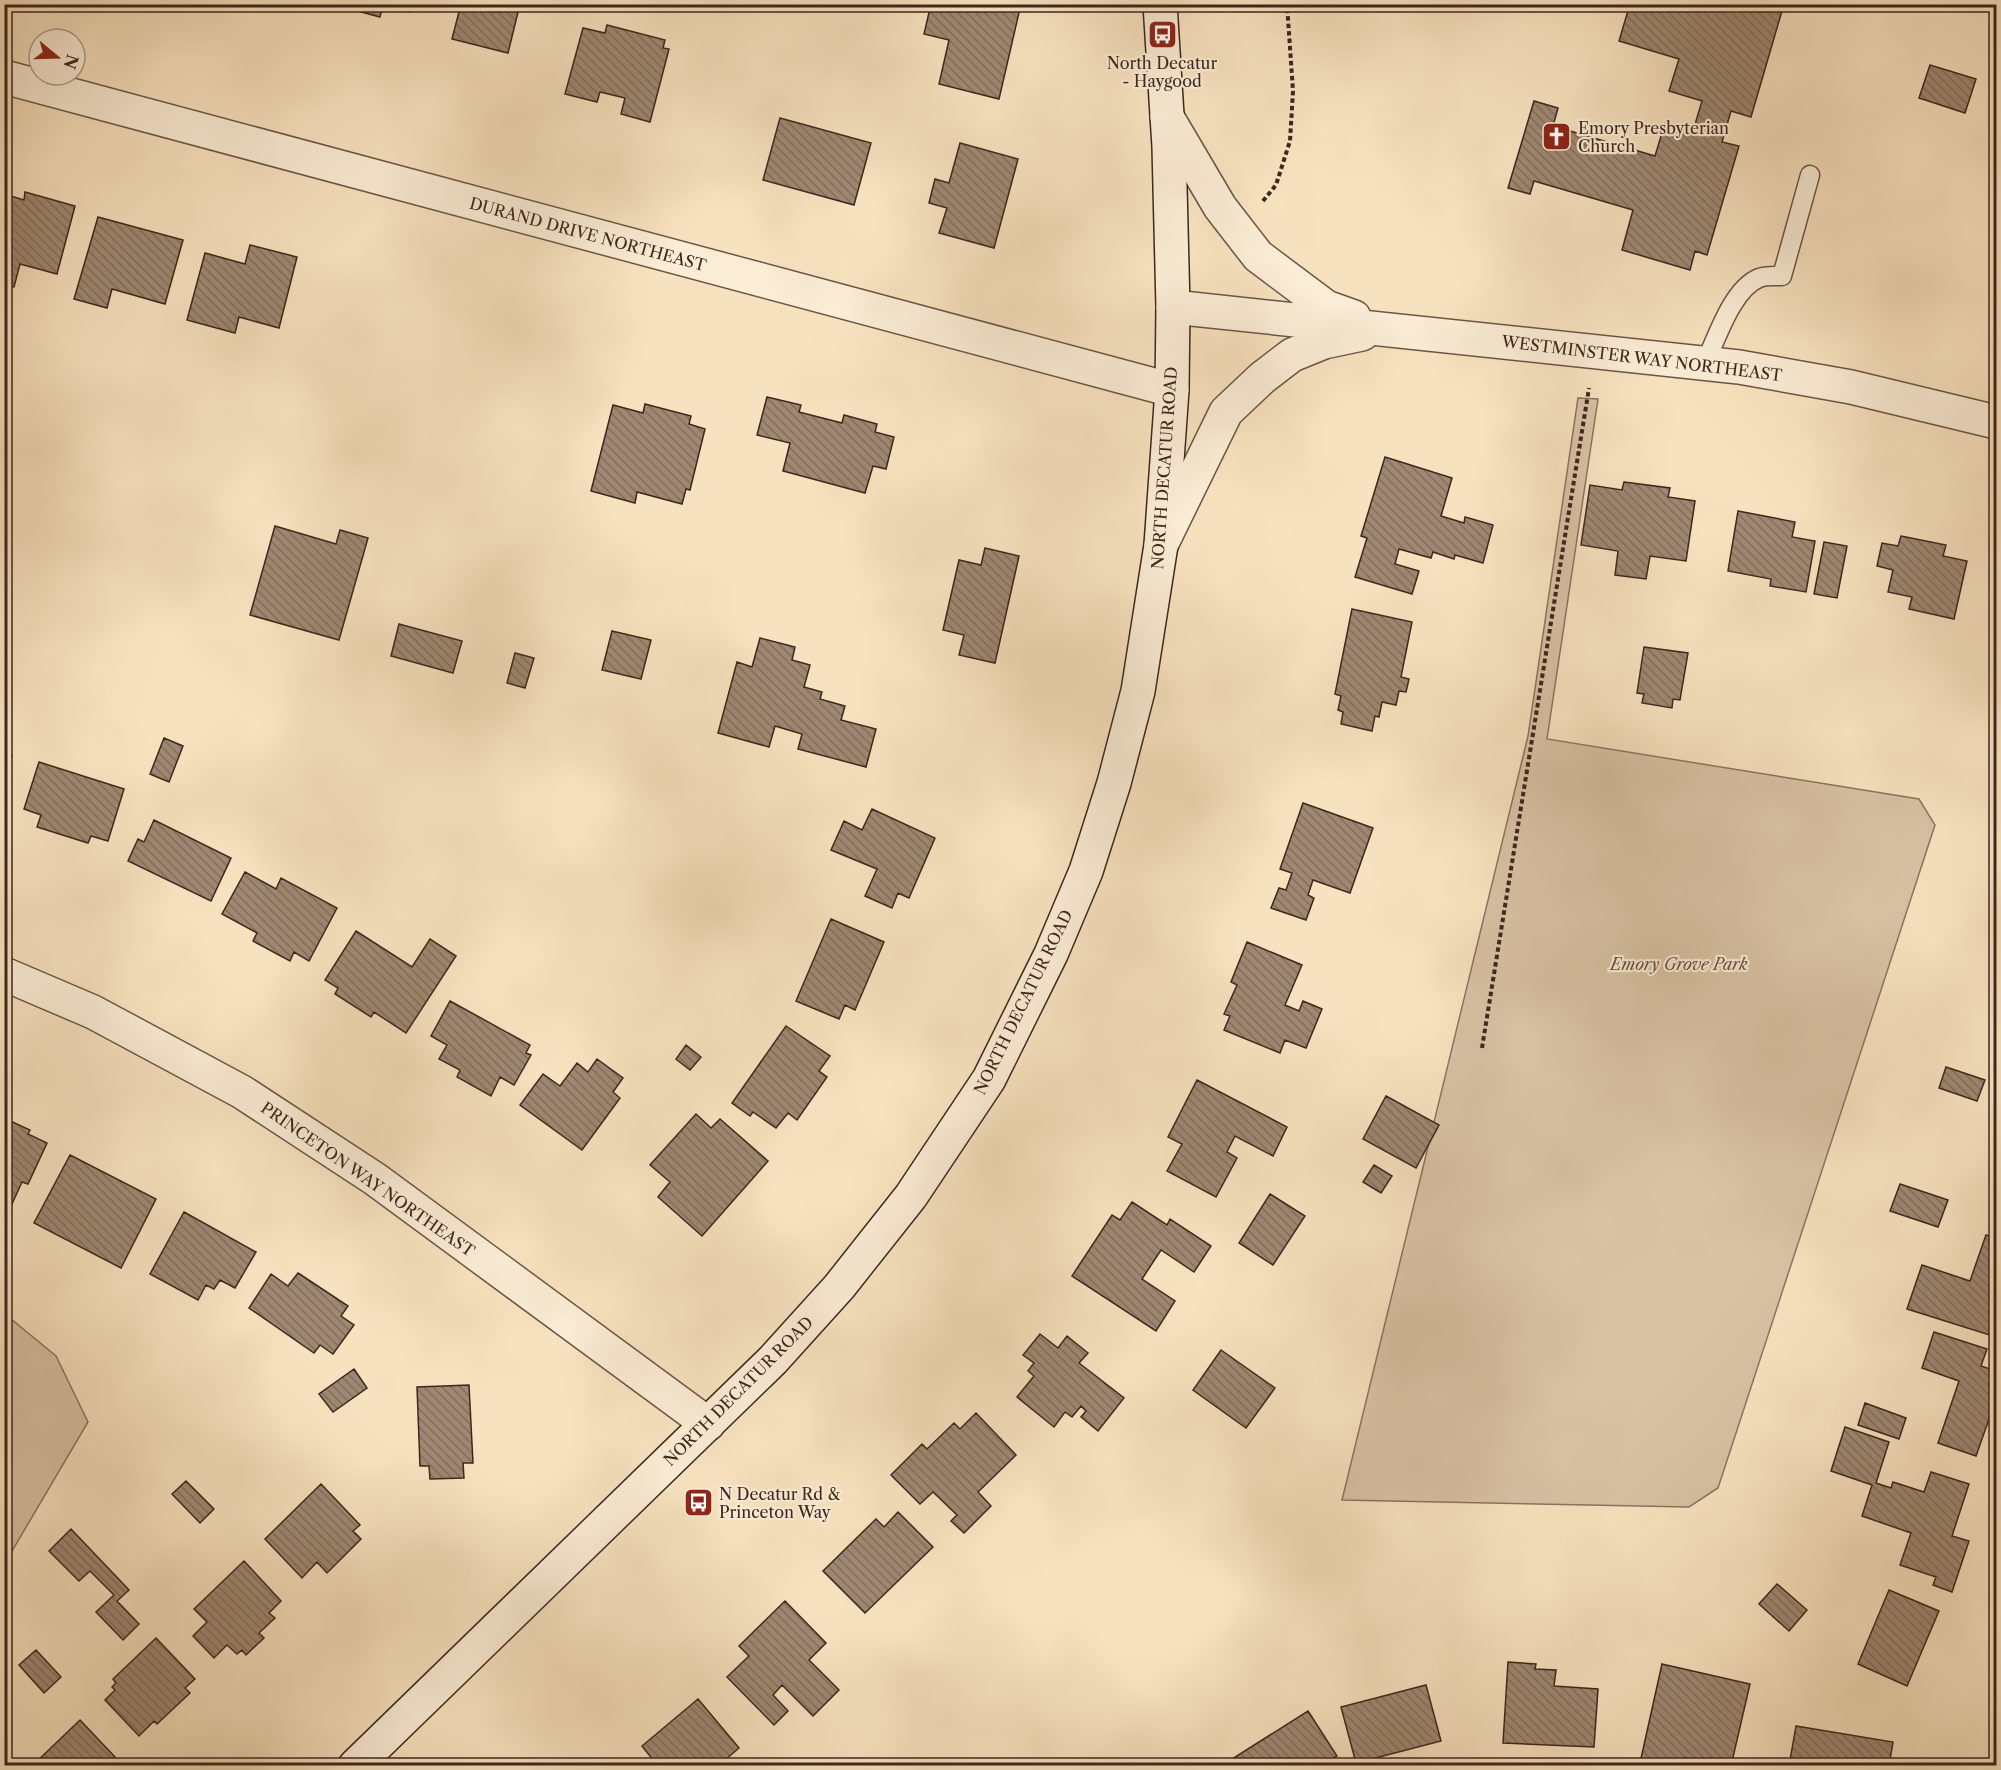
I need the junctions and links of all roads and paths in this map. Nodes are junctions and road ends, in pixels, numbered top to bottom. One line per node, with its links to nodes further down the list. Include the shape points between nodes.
1 (1160, 4): 4 (street, NORTH DECATUR ROAD)
2 (1287, 4): 6 (path, via 1293,91 1290,141 1276,185)
3 (4, 77): 11 (street, DURAND DRIVE NORTHEAST)
4 (1167, 117): 6 (street, WESTMINSTER WAY NORTHEAST); 7 (street, NORTH DECATUR ROAD)
5 (1810, 175): 10 (lane, via 1782,276 1761,276 1745,286)
6 (1238, 231): 8 (street, WESTMINSTER WAY NORTHEAST, via 1258,256 1326,307)
7 (1173, 307): 8 (street, WESTMINSTER WAY NORTHEAST); 11 (street, NORTH DECATUR ROAD)
8 (1390, 329): 9 (street, WESTMINSTER WAY NORTHEAST); 13 (street, WESTMINSTER WAY NORTHEAST, via 1324,342 1292,355 1262,378 1226,412)
9 (1595, 352): 10 (street, WESTMINSTER WAY NORTHEAST); 15 (path)
10 (1705, 363): 12 (street, WESTMINSTER WAY NORTHEAST, via 1851,387)
11 (1172, 390): 13 (street, NORTH DECATUR ROAD)
12 (1996, 422)
13 (1161, 545): 16 (street, NORTH DECATUR ROAD, via 1138,691 1114,783 1089,860 1051,954 989,1079 911,1196 839,1287)
14 (4, 974): 16 (street, PRINCETON WAY NORTHEAST, via 93,1012 242,1092 375,1179)
15 (1482, 1048)
16 (708, 1424): 17 (street, NORTH DECATUR ROAD)
17 (355, 1766)

